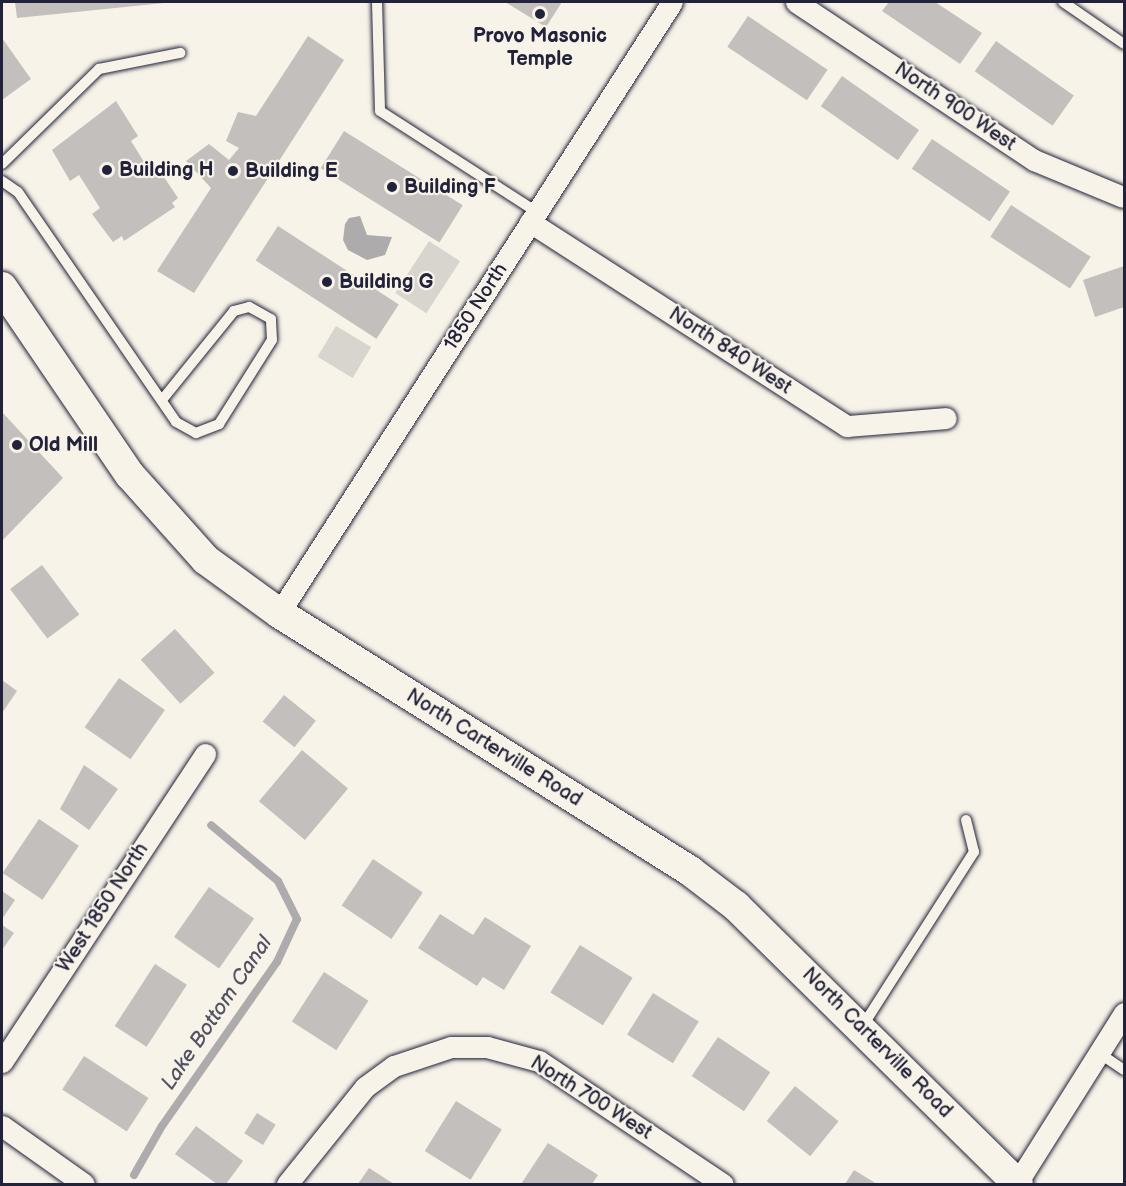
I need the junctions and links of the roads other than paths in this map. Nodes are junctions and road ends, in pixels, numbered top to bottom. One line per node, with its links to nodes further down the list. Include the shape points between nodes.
1 (377, 2): 10 (lane, via 380,111)
2 (672, 2): 10 (street, 1850 North)
3 (796, 2): 9 (street, North 900 West, via 1034,160)
4 (1062, 2): 5 (lane)
5 (1125, 44)
6 (180, 53): 7 (lane, via 99,69)
7 (2, 164)
8 (2, 181): 12 (lane, via 18,192)
9 (1123, 196)
10 (534, 217): 13 (street, North 840 West, via 847,426); 14 (street, 1850 North)
11 (2, 287): 14 (street, North Carterville Road, via 169,524 206,560)
12 (162, 400): 12 (lane, via 176,422 196,433 219,424 272,340 271,319 249,307 234,311)
13 (946, 418)
14 (279, 612): 18 (street, North Carterville Road, via 690,871 779,944)
15 (205, 754): 20 (street, West 1850 North)
16 (966, 820): 18 (lane, via 974,852)
17 (1125, 1013): 19 (street)
18 (862, 1028): 23 (street, North Carterville Road)
19 (1099, 1053): 21 (lane); 23 (street)
20 (2, 1062)
21 (1125, 1070)
22 (2, 1126): 24 (street)
23 (1017, 1184)
24 (84, 1185)
25 (287, 1185): 26 (street, North 700 West, via 365,1087 394,1066 451,1047 487,1047 538,1061)
26 (723, 1185)

